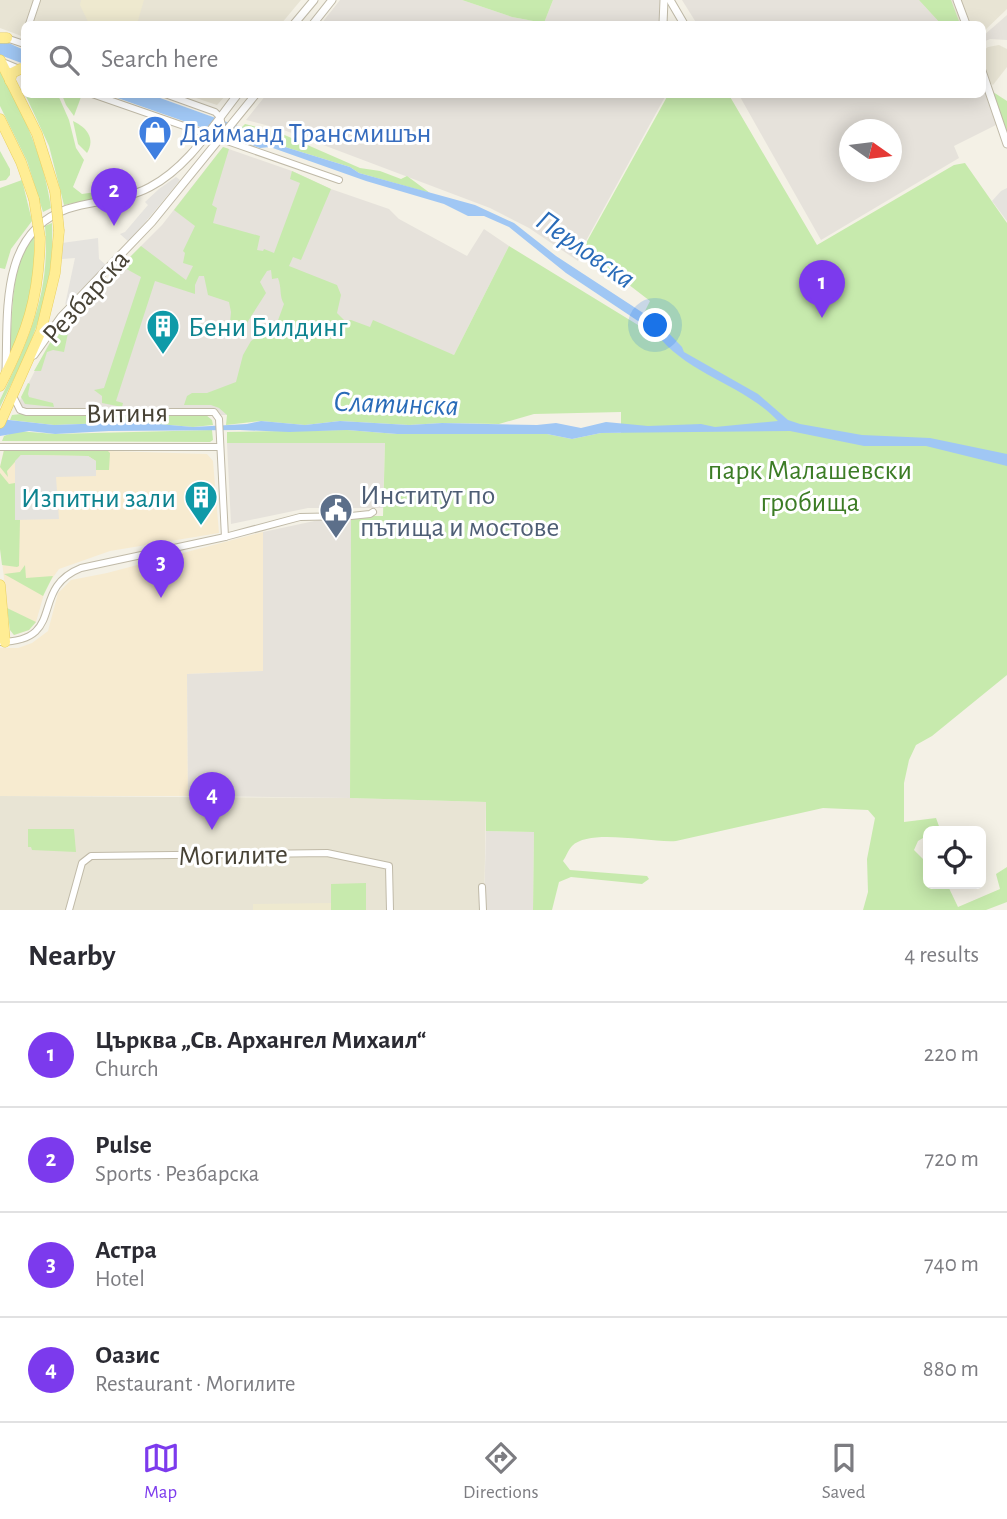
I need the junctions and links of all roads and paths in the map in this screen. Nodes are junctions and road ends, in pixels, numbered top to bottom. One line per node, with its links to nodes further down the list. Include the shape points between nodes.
1 (37, 0): 7 (street)
2 (314, 0): 8 (street)
3 (332, 0): 9 (street)
4 (664, 0): 10 (street)
5 (670, 0): 11 (street)
6 (957, 0): 12 (street)
7 (30, 21)
8 (296, 21)
9 (315, 21)
10 (663, 21)
11 (682, 21)
12 (965, 21)
13 (2, 37): 14 (street)
14 (21, 42)
15 (0, 61): 16 (street); 18 (main road)
16 (21, 70)
17 (21, 70): 18 (main road, via 12,73)
18 (10, 81): 30 (main road, bridge, via 37,134 55,191 59,232 48,305)
19 (986, 83): 28 (street)
20 (104, 98): 26 (street)
21 (176, 98): 24 (street)
22 (235, 98): 24 (street, Резбарска)
23 (253, 98): 27 (street, Резбарска)
24 (220, 117): 26 (street, Резбарска); 27 (street)
25 (0, 119): 31 (main road, bridge, via 34,199 40,238 32,314)
26 (207, 134): 27 (street); 31 (street, Резбарска, via 180,165 149,187 67,209 33,228 21,243 11,272)
27 (222, 137): 29 (street); 30 (street, Резбарска, via 152,222 61,317)
28 (1007, 144)
29 (339, 180)
30 (24, 371): 33 (main road)
31 (6, 375): 32 (main road)
32 (0, 386)
33 (13, 395): 34 (main road); 35 (street, Витиня, via 20,410 26,412 211,411 219,419)
34 (2, 419)
35 (220, 443): 36 (street, Витиня); 38 (street, Витиня)
36 (0, 447)
37 (373, 512): 38 (street, via 300,517)
38 (225, 537): 40 (street, via 71,572 54,589 39,629 26,639)
39 (0, 585): 40 (main road)
40 (2, 642)
41 (482, 887): 44 (street)
42 (69, 910): 43 (street, Могилите, via 82,863 91,856 327,853 389,866)
43 (390, 910)
44 (482, 910)

